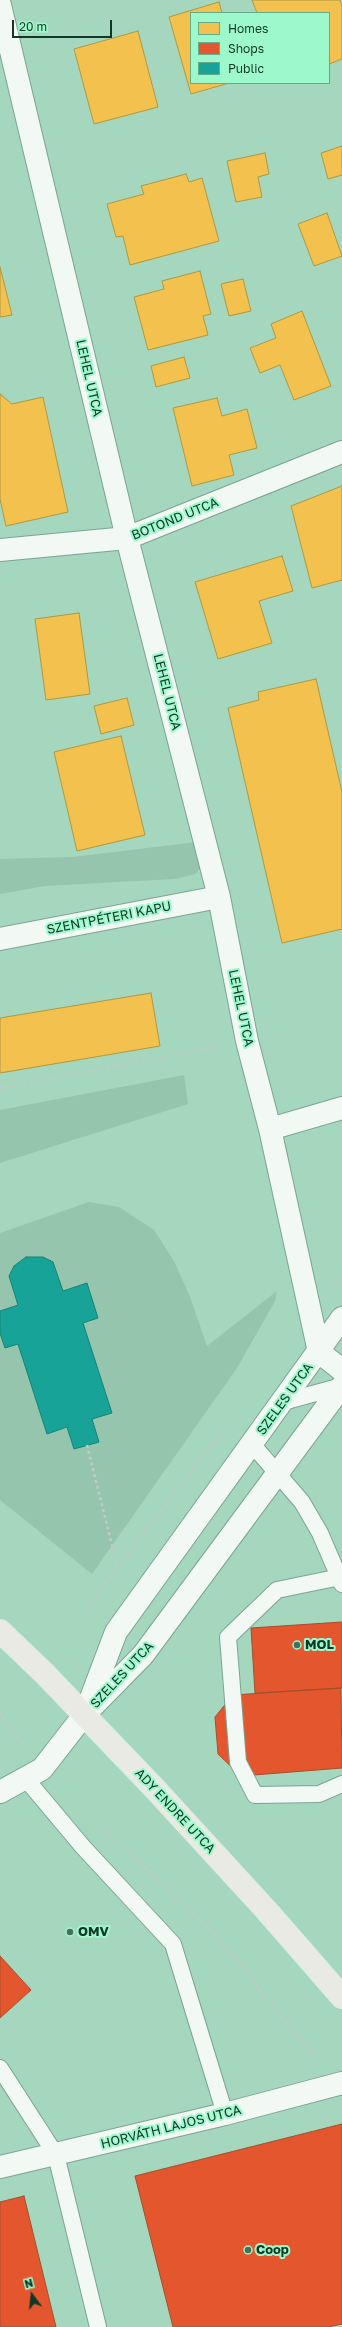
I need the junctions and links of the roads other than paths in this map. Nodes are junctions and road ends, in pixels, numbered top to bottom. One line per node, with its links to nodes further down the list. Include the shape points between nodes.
1 (16, 0): 2 (street)
2 (0, 5): 4 (street, LEHEL UTCA)
3 (342, 452): 4 (street, BOTOND UTCA)
4 (127, 538): 5 (street, BOTOND UTCA); 6 (street, LEHEL UTCA)
5 (0, 550)
6 (219, 897): 7 (street, SZENTPÉTERI KAPU); 9 (street, LEHEL UTCA, via 247,1041)
7 (0, 939)
8 (342, 1108): 9 (street)
9 (270, 1129): 11 (street, LEHEL UTCA)
10 (342, 1318): 11 (street, SZELES UTCA)
11 (319, 1352): 12 (street); 14 (street, SZELES UTCA)
12 (342, 1370)
13 (342, 1386): 14 (lane); 16 (street, SZELES UTCA)
14 (282, 1402): 15 (street, SZELES UTCA)
15 (252, 1444): 16 (lane); 19 (street, SZELES UTCA, via 116,1632)
16 (278, 1473): 17 (lane, via 302,1502 320,1533); 19 (street, SZELES UTCA, via 143,1655)
17 (341, 1581): 21 (lane, via 277,1590 228,1637 238,1762 255,1795 319,1794)
18 (0, 1631): 19 (main road, ADY ENDRE UTCA)
19 (84, 1715): 20 (street); 23 (main road, ADY ENDRE UTCA, via 267,1911)
20 (34, 1774): 22 (street); 26 (lane, via 83,1847 173,1944)
21 (342, 1784)
22 (0, 1792)
23 (342, 1998)
24 (0, 2068): 27 (lane)
25 (341, 2083): 26 (street, HORVÁTH LAJOS UTCA)
26 (225, 2114): 27 (street, HORVÁTH LAJOS UTCA)
27 (56, 2155): 28 (street, HORVÁTH LAJOS UTCA); 29 (lane)
28 (0, 2167)
29 (98, 2327)

